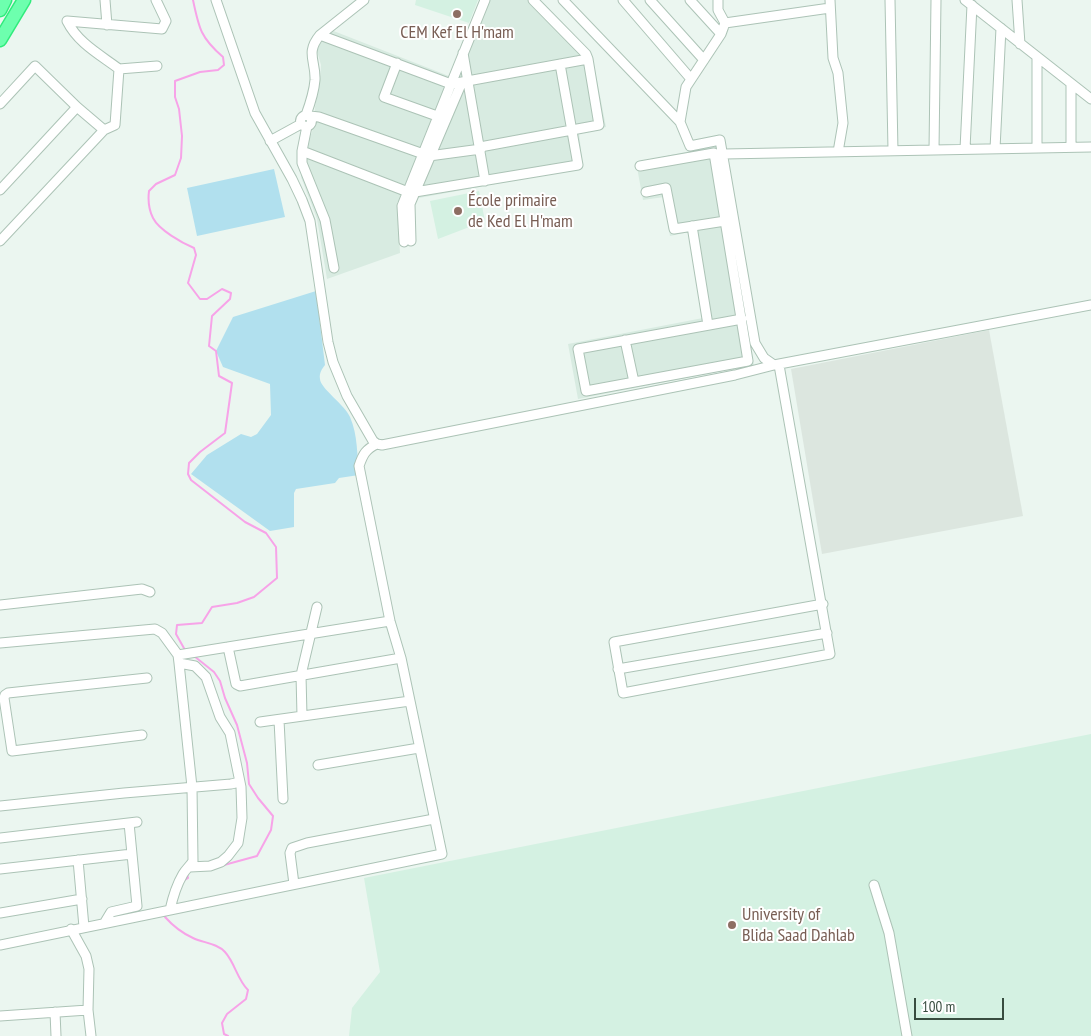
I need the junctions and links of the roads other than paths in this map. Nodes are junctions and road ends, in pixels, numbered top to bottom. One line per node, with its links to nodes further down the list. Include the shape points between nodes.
1 (6, 0): 19 (highway)
2 (24, 0): 25 (highway)
3 (105, 0): 21 (street)
4 (156, 0): 21 (street, via 166,21 162,29)
5 (216, 0): 48 (street, via 245,86)
6 (364, 0): 24 (street)
7 (485, 0): 27 (street)
8 (533, 0): 29 (street)
9 (563, 0): 44 (street)
10 (623, 0): 35 (street)
11 (650, 0): 30 (street)
12 (690, 0): 23 (street)
13 (719, 0): 20 (street, via 718,10)
14 (890, 0): 54 (street)
15 (936, 0): 55 (street)
16 (1017, 0): 26 (street)
17 (968, 3): 22 (street); 56 (street)
18 (830, 4): 20 (street); 58 (street, via 833,58 838,73 843,123)
19 (0, 10)
20 (725, 23): 23 (street)
21 (106, 25): 34 (street, via 67,21 81,41)
22 (1001, 28): 26 (street); 53 (street)
23 (721, 34): 30 (street)
24 (320, 35): 31 (street); 42 (street, via 311,55 314,81)
25 (0, 40)
26 (1020, 44): 28 (street)
27 (463, 53): 36 (street); 37 (street)
28 (1037, 57): 38 (street); 52 (street)
29 (588, 59): 32 (street); 47 (street, via 599,125)
30 (704, 60): 35 (street)
31 (397, 63): 37 (street); 43 (street, via 384,97)
32 (560, 64): 36 (street); 47 (street)
33 (157, 66): 34 (street)
34 (119, 68): 46 (street, via 115,125)
35 (691, 79): 44 (street, via 686,87)
36 (465, 81): 37 (street); 51 (street); 60 (street)
37 (451, 84): 43 (street)
38 (1071, 84): 39 (street); 49 (street)
39 (1091, 99)
40 (0, 104): 41 (street, via 35,66)
41 (77, 107): 46 (street); 63 (street)
42 (308, 116): 45 (street, via 312,122); 60 (street, via 319,117)
43 (437, 116): 60 (street)
44 (680, 122): 59 (street, via 690,146 720,140)
45 (304, 125): 48 (street); 57 (street)
46 (104, 130): 68 (street)
47 (572, 130): 51 (street); 62 (street, via 578,165)
48 (270, 141): 79 (street, via 296,186 310,222 333,362 347,396)
49 (1071, 147): 50 (street); 52 (street)
50 (1091, 147)
51 (480, 148): 60 (street); 62 (street)
52 (1037, 148): 53 (street)
53 (995, 149): 56 (street)
54 (893, 150): 55 (street); 58 (street)
55 (934, 150): 56 (street)
56 (965, 150)
57 (302, 151): 64 (street); 70 (street, via 302,162 325,220)
58 (838, 152): 59 (street)
59 (724, 154): 76 (street)
60 (426, 155): 64 (street)
61 (640, 166): 66 (street, via 714,153)
62 (486, 181): 64 (street)
63 (0, 190)
64 (411, 192): 69 (street, via 402,206)
65 (646, 192): 67 (street, via 666,188 674,229)
66 (725, 221): 67 (street); 72 (street)
67 (692, 226): 73 (street)
68 (0, 241)
69 (407, 241)
70 (334, 268)
71 (1091, 305): 77 (street)
72 (742, 318): 73 (street); 75 (street)
73 (708, 325): 74 (street)
74 (625, 340): 78 (street); 78 (street, via 578,349 586,390)
75 (748, 361): 76 (street); 78 (street)
76 (760, 363): 77 (street); 79 (street, via 735,375)
77 (776, 365): 81 (street)
78 (634, 382)
79 (377, 444): 84 (street, via 362,455 359,466)
80 (150, 592): 82 (street, via 142,589)
81 (823, 604): 85 (street); 91 (street, via 614,642)
82 (0, 605)
83 (317, 607): 86 (street)
84 (390, 621): 86 (street); 89 (street)
85 (827, 633): 91 (street); 91 (street, via 830,654 623,693)
86 (311, 634): 88 (street); 92 (street)
87 (0, 643): 90 (street, via 155,629 162,633)
88 (228, 647): 90 (street); 92 (street, via 238,685)
89 (401, 658): 92 (street); 94 (street)
90 (179, 659): 102 (street, via 195,666 206,677 220,717 230,733); 103 (street)
91 (618, 669)
92 (301, 676): 95 (street)
93 (147, 678): 98 (street, via 5,694)
94 (410, 700): 95 (street); 100 (street)
95 (302, 716): 96 (street)
96 (279, 720): 97 (street); 104 (street)
97 (260, 722)
98 (4, 735): 99 (street, via 11,750 15,751)
99 (142, 736)
100 (419, 748): 101 (street); 106 (street)
101 (318, 765)
102 (240, 782): 103 (street); 110 (street, via 242,818 238,843 221,862)
103 (192, 787): 105 (street); 110 (street, via 193,861)
104 (283, 799)
105 (0, 806)
106 (434, 819): 112 (street, via 292,848); 112 (street, via 442,854)
107 (0, 838): 108 (street, via 133,822)
108 (132, 854): 109 (street); 117 (street, via 136,906 111,912)
109 (78, 860): 111 (street); 114 (street)
110 (190, 867): 115 (street, via 174,890)
111 (0, 868)
112 (294, 884): 115 (street)
113 (874, 884): 126 (street, via 889,934)
114 (82, 899): 116 (street); 118 (street)
115 (170, 910): 117 (street)
116 (0, 913)
117 (105, 922): 118 (street)
118 (84, 927): 119 (street)
119 (71, 929): 120 (street); 121 (street, via 86,956 89,970)
120 (0, 945)
121 (88, 1010): 122 (street); 125 (street)
122 (55, 1012): 123 (street); 124 (street)
123 (0, 1016)
124 (56, 1036)
125 (91, 1036)
126 (907, 1036)

